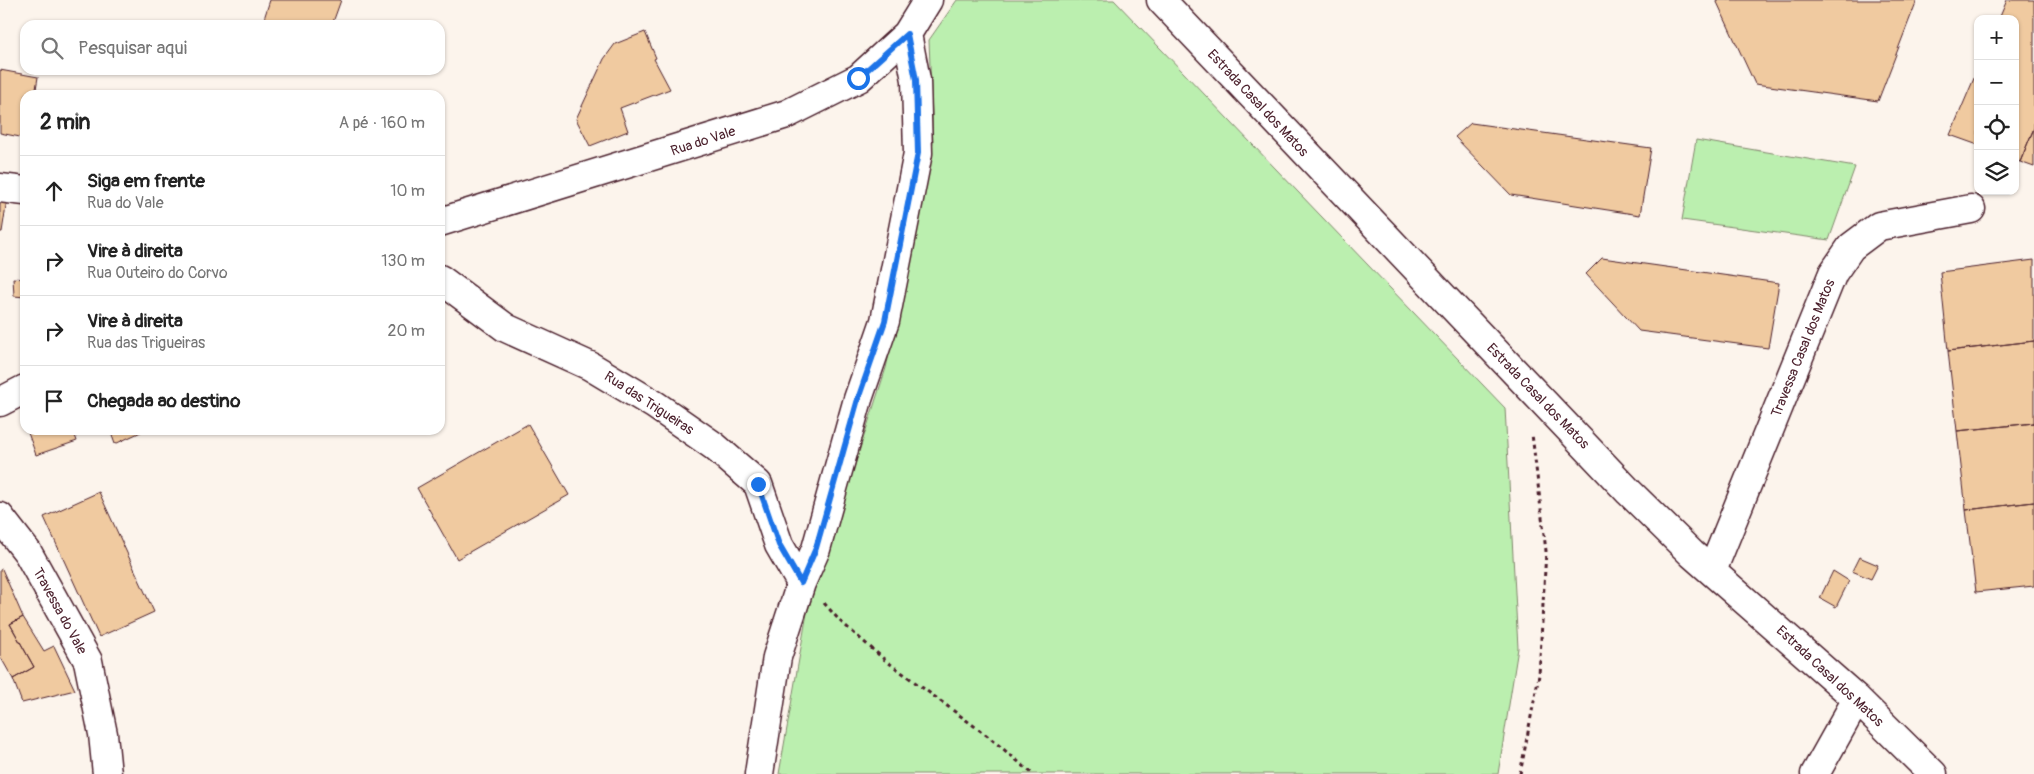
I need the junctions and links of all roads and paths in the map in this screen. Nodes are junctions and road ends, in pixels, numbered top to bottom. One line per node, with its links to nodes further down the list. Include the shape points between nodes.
1 (928, 0): 3 (street, Rua do Vale)
2 (1161, 0): 9 (street, Estrada Casal dos Matos)
3 (907, 34): 7 (street, Rua do Vale, via 858,78 787,114); 14 (street, via 916,80 918,153 885,321 858,399 816,548)
4 (0, 188): 5 (street)
5 (20, 190)
6 (1971, 209): 13 (street, Travessa Casal dos Matos, via 1879,226 1851,248 1833,273)
7 (445, 220)
8 (445, 283): 14 (street, Rua das Trigueiras, via 506,328 590,366 714,446 758,484 779,545)
9 (1532, 390): 13 (street, Estrada Casal dos Matos, via 1629,492); 20 (path, via 1531,427 1546,552 1539,675)
10 (20, 391): 11 (street)
11 (0, 402)
12 (0, 518): 17 (street, Travessa do Vale, via 28,553 88,661 103,734)
13 (1712, 571): 15 (street, Estrada Casal dos Matos)
14 (801, 583): 18 (street, via 777,657); 19 (path, via 885,660 988,736)
15 (1856, 699): 16 (street); 21 (street, Estrada Casal dos Matos)
16 (1820, 771)
17 (107, 774)
18 (759, 774)
19 (1033, 774)
20 (1520, 774)
21 (1933, 774)

